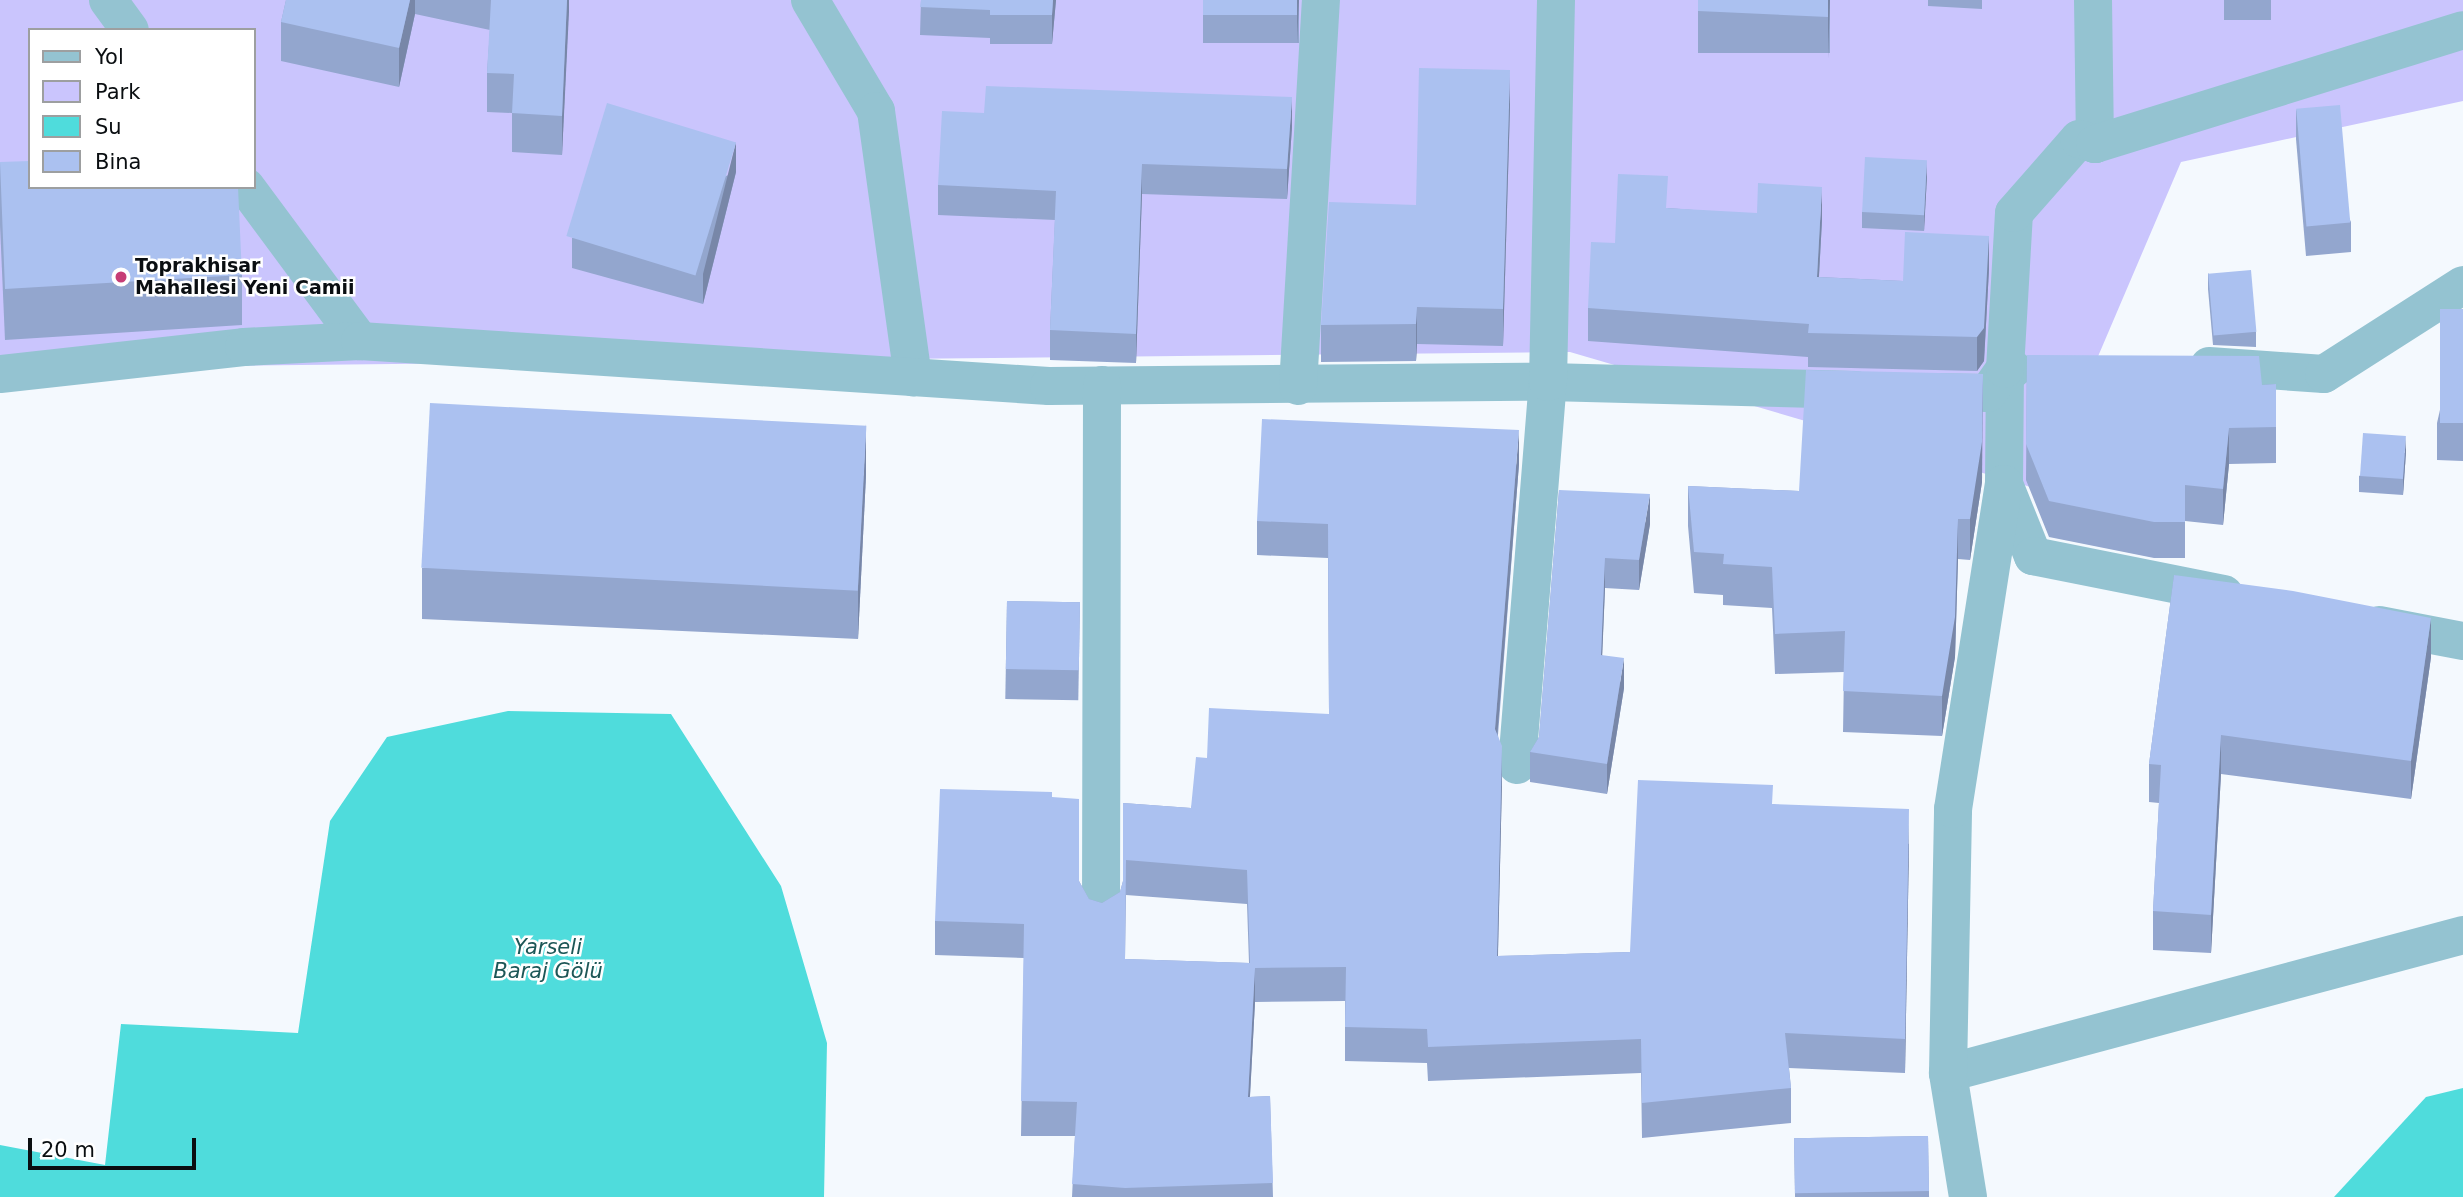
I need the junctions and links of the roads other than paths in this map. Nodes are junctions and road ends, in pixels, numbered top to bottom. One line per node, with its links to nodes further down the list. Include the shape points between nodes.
1 (108, 0): 6 (street)
2 (810, 0): 16 (street, via 876,111)
3 (1321, 0): 19 (street)
4 (1556, 0): 17 (street)
5 (2093, 0): 8 (street)
6 (129, 28)
7 (2463, 30): 8 (street)
8 (2095, 144): 14 (street, via 2079,139 2014,213)
9 (247, 189): 11 (street)
10 (2463, 285): 12 (street, via 2324,374)
11 (360, 341): 15 (street, via 244,347); 16 (street)
12 (2179, 366)
13 (2045, 368): 14 (street)
14 (2005, 369): 17 (street, via 1987,393); 20 (street)
15 (0, 374)
16 (913, 377): 18 (street)
17 (1548, 382): 19 (street); 24 (street)
18 (1102, 385): 19 (street); 25 (street)
19 (1298, 386)
20 (2004, 484): 21 (street, via 2033,556); 27 (street, via 1953,810)
21 (2262, 601)
22 (2342, 617): 23 (street)
23 (2463, 641)
24 (1517, 765)
25 (1101, 915)
26 (2463, 935): 27 (street)
27 (1948, 1073): 28 (street)
28 (1968, 1197)

